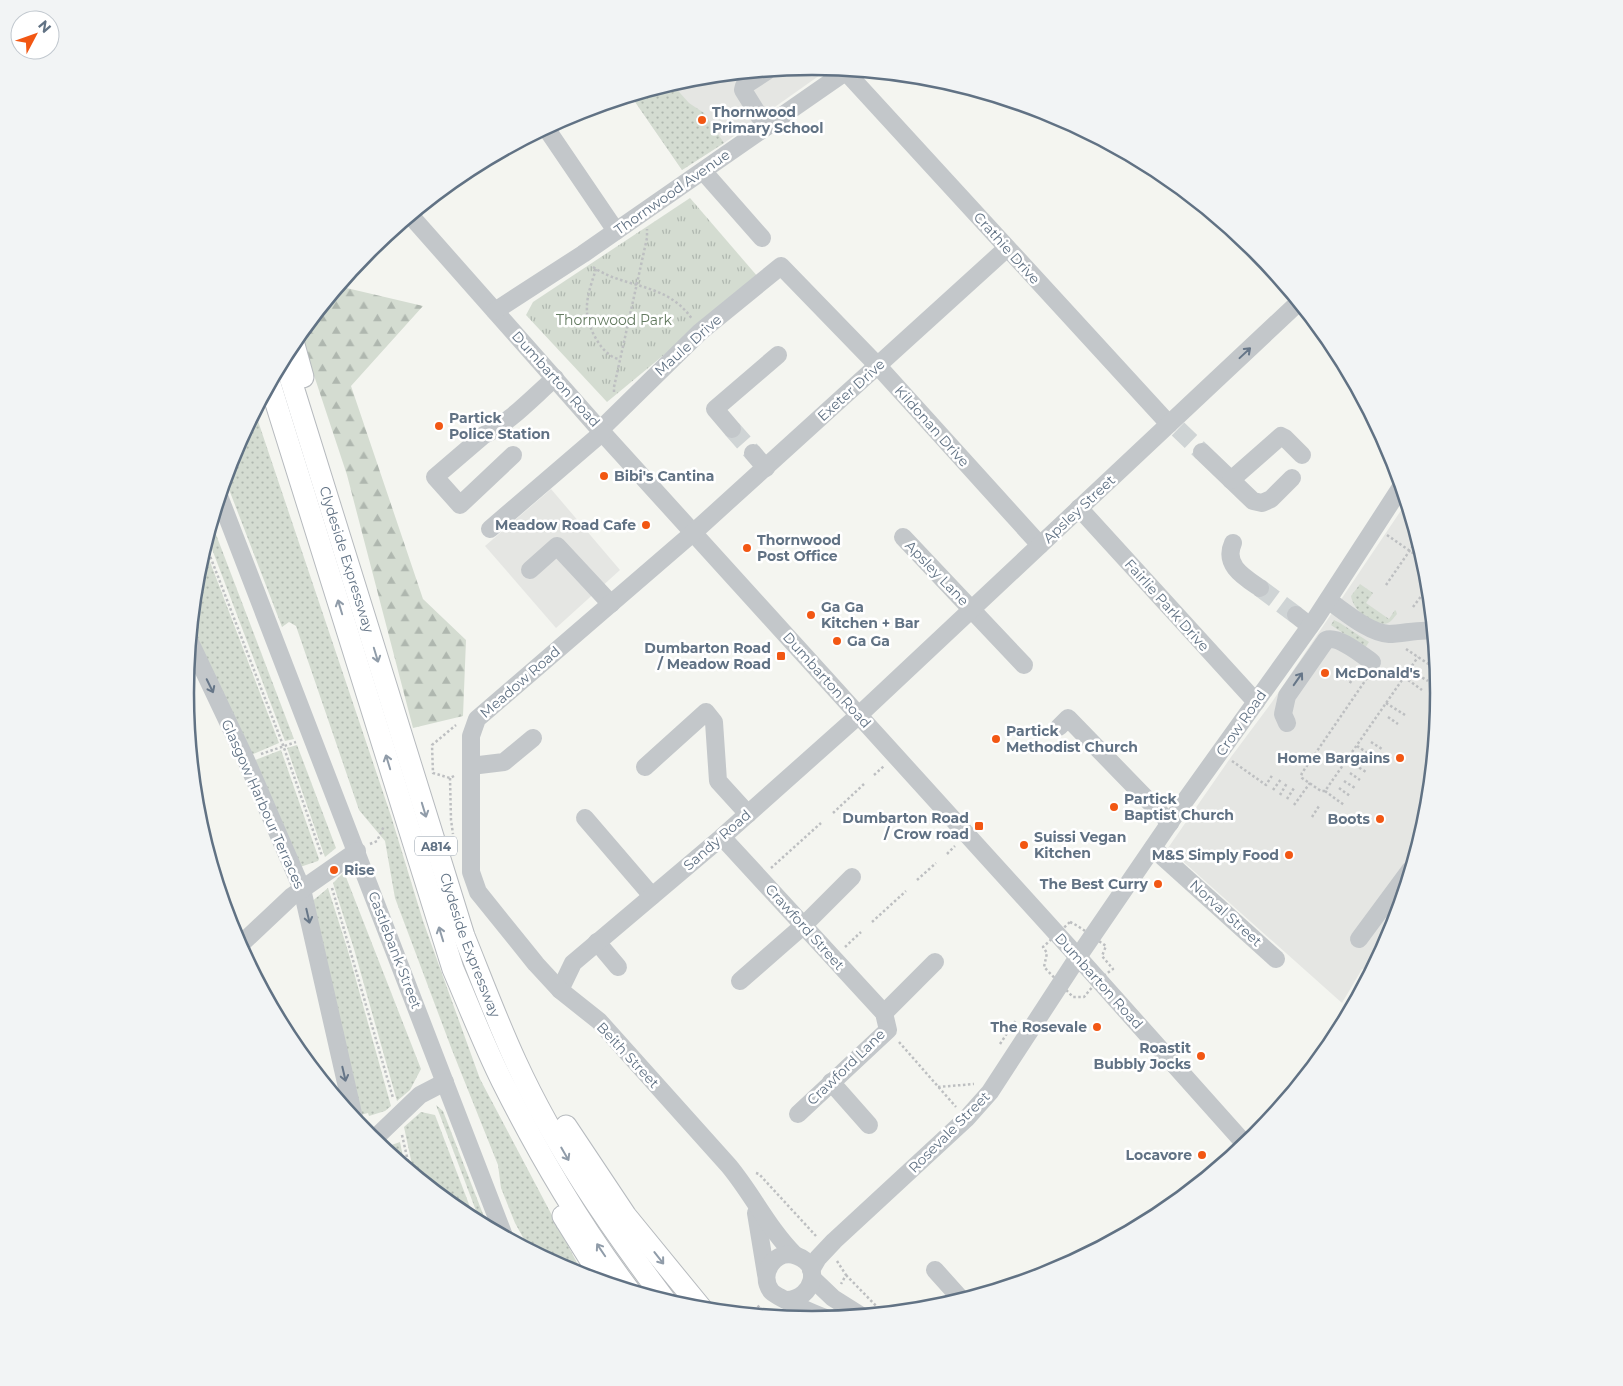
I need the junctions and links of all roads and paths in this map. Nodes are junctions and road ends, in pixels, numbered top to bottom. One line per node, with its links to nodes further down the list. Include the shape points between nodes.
1 (840, 76): 4 (street, Thornwood Avenue)
2 (852, 76): 11 (street, Crathie Drive)
3 (757, 77): 4 (street, via 742,90)
4 (766, 127): 6 (street, Thornwood Avenue)
5 (550, 134): 9 (street)
6 (703, 171): 7 (street, Thornwood Avenue); 10 (street)
7 (639, 215): 9 (street, Thornwood Avenue); 15 (path, via 647,227 647,238)
8 (414, 220): 17 (street, Dumbarton Road)
9 (616, 231): 12 (street, Thornwood Avenue)
10 (762, 238)
11 (1007, 248): 22 (street, Exeter Drive); 28 (street, Crathie Drive)
12 (583, 254): 14 (path); 17 (street, Thornwood Avenue)
13 (781, 266): 18 (street, Maule Drive); 22 (street, Kildonan Drive)
14 (596, 269): 15 (path); 21 (path, via 587,311 591,328 604,351)
15 (637, 284): 18 (path, via 658,291 681,306); 21 (path)
16 (1294, 307): 28 (street, Apsley Street, one-way to 16)
17 (495, 311): 24 (street, Dumbarton Road)
18 (700, 332): 30 (street, Maule Drive)
19 (297, 352): 60 (main road, via 353,551)
20 (778, 355): 29 (street, via 715,409)
21 (620, 359): 25 (path)
22 (878, 366): 35 (street, Exeter Drive); 47 (street, Kildonan Drive)
23 (287, 367): 60 (main road, Clydeside Expressway / A814)
24 (555, 378): 30 (street, Dumbarton Road); 33 (street, via 435,477 460,505)
25 (614, 387)
26 (272, 391): 42 (main road, Clydeside Expressway / A814)
27 (263, 408): 42 (main road, via 283,468)
28 (1173, 425): 40 (street, Apsley Street)
29 (732, 430)
30 (602, 431): 43 (street, Maule Drive); 44 (street, Dumbarton Road)
31 (1202, 452): 37 (street)
32 (753, 453): 35 (street)
33 (513, 455)
34 (1302, 455): 37 (street, via 1280,436)
35 (766, 468): 44 (street, Exeter Drive)
36 (1292, 478): 37 (street, via 1271,499 1262,503 1253,500)
37 (1231, 480)
38 (1397, 493): 41 (street, Crow Road)
39 (223, 506): 127 (street, Castlebank Street)
40 (1079, 508): 47 (street, Apsley Street); 74 (street, Fairlie Park Drive)
41 (1382, 514): 49 (path, via 1395,523 1387,535); 56 (street, Crow Road)
42 (313, 522): 149 (main road, Clydeside Expressway / A814, one-way to 42)
43 (490, 529)
44 (694, 532): 57 (street, Meadow Road); 76 (street, Dumbarton Road)
45 (902, 537): 59 (street, Apsley Lane)
46 (1233, 543): 54 (street, via 1229,556 1232,564)
47 (1040, 545): 59 (street, Apsley Street)
48 (1412, 548): 49 (path)
49 (1410, 551): 50 (path); 53 (path)
50 (1413, 553)
51 (210, 554): 86 (path)
52 (530, 570): 57 (street, via 557,546)
53 (1386, 585)
54 (1260, 588)
55 (1422, 596): 58 (path)
56 (1328, 600): 61 (street, via 1381,633); 74 (street, Crow Road, via 1303,620)
57 (610, 604): 79 (street, Meadow Road)
58 (1413, 607)
59 (971, 609): 64 (street, Apsley Lane); 76 (street, Apsley Street)
60 (363, 615): 154 (main road, Clydeside Expressway / A814, one-way to 154, via 464,936)
61 (1426, 631)
62 (195, 653): 91 (street, Glasgow Harbour Terraces, one-way to 91)
63 (1418, 657): 70 (path)
64 (1024, 664)
65 (1372, 667): 80 (street, one-way to 65, via 1283,714 1287,696 1326,640 1339,640); 105 (path, via 1302,772 1302,778)
66 (1346, 668): 69 (path)
67 (1418, 675): 71 (path)
68 (1341, 676): 72 (path)
69 (1357, 676)
70 (1404, 677): 73 (path); 75 (path)
71 (1428, 681)
72 (1352, 683)
73 (1422, 690)
74 (1256, 702): 123 (street, Crow Road)
75 (1386, 703): 77 (path); 87 (path)
76 (859, 715): 119 (street, Sandy Road); 144 (street, Dumbarton Road)
77 (1404, 715)
78 (1388, 717): 81 (path)
79 (477, 719): 95 (street, Meadow Road, via 471,736); 100 (path, via 457,725 432,745 433,773)
80 (1287, 723)
81 (1398, 724)
82 (1059, 727): 123 (street, via 1068,718)
83 (533, 738): 95 (street, via 504,762)
84 (298, 741): 86 (path)
85 (1371, 742): 88 (path)
86 (283, 745): 91 (path); 129 (path)
87 (1357, 746): 90 (path); 111 (path)
88 (1382, 749)
89 (1361, 756): 94 (path)
90 (1375, 758)
91 (246, 760): 134 (street, Glasgow Harbour Terraces)
92 (1232, 761): 99 (path, via 1266,785)
93 (1355, 764): 97 (path)
94 (1372, 764)
95 (471, 766): 137 (street, Meadow Road, via 471,872 478,892)
96 (645, 767): 119 (street, via 706,712 714,722 718,781)
97 (1366, 772)
98 (1350, 773): 102 (path)
99 (1274, 774)
100 (450, 778)
101 (1280, 779): 110 (path)
102 (1360, 780)
103 (1344, 781): 109 (path)
104 (1287, 783): 112 (path)
105 (1310, 783): 111 (path); 116 (path)
106 (864, 784): 118 (path)
107 (1294, 788): 114 (path)
108 (1339, 788): 113 (path)
109 (1355, 788)
110 (1273, 790)
111 (1325, 791): 115 (path)
112 (1280, 794)
113 (1350, 796)
114 (1286, 800)
115 (1344, 804)
116 (1294, 805)
117 (1319, 806): 120 (path)
118 (833, 813)
119 (748, 814): 125 (street, Sandy Road)
120 (1312, 817)
121 (584, 818): 136 (street)
122 (821, 822): 131 (path)
123 (1170, 823): 126 (street, Crow Road)
124 (384, 826): 127 (path, via 377,841)
125 (722, 836): 131 (street, Crawford Street); 136 (street, Sandy Road)
126 (1153, 848): 144 (street, Crow Road); 146 (street, Norval Street)
127 (357, 851): 129 (street); 158 (street, Castlebank Street)
128 (936, 863): 132 (path)
129 (327, 871): 134 (street); 164 (path)
130 (852, 877): 139 (street)
131 (760, 878): 139 (street, Crawford Street)
132 (917, 880)
133 (1399, 885): 141 (street)
134 (302, 889): 142 (street); 162 (street, Glasgow Harbour Terraces, one-way to 162)
135 (906, 890): 138 (path)
136 (652, 896): 143 (street, Sandy Road)
137 (496, 914): 153 (street, Beith Street)
138 (872, 922)
139 (804, 926): 145 (street, Crawford Street); 152 (street)
140 (861, 932): 145 (path)
141 (1360, 939)
142 (246, 940)
143 (597, 942): 148 (street); 153 (street, Sandy Road, via 573,963)
144 (1078, 957): 165 (street, Rosevale Street, via 990,1092); 168 (street, Dumbarton Road)
145 (832, 958): 155 (street, Crawford Street)
146 (1276, 959)
147 (935, 962): 155 (street, Crawford Lane)
148 (618, 967)
149 (453, 969): 176 (main road, via 456,1000 485,1075 544,1185); 180 (main road, Clydeside Expressway / A814, one-way to 149, via 565,1195 528,1130 482,1039)
150 (1050, 973): 151 (path)
151 (1044, 981)
152 (740, 982)
153 (560, 990): 170 (street, Beith Street, via 599,1021)
154 (495, 1014): 181 (main road, Clydeside Expressway / A814, one-way to 181, via 538,1106 581,1180); 184 (main road, one-way to 184, via 626,1216)
155 (886, 1020): 159 (street, Crawford Lane); 161 (path)
156 (1016, 1020): 157 (path)
157 (996, 1051)
158 (445, 1082): 164 (street, via 420,1095); 172 (street, Castlebank Street)
159 (831, 1082): 163 (street, Crawford Lane); 166 (street)
160 (980, 1084): 161 (path)
161 (938, 1087): 165 (path)
162 (351, 1104)
163 (798, 1114)
164 (398, 1116): 167 (street); 169 (path)
165 (966, 1119): 173 (street, Rosevale Street)
166 (869, 1125)
167 (379, 1134)
168 (1240, 1138)
169 (408, 1161)
170 (729, 1166): 171 (street, Beith Street); 173 (path, via 759,1174)
171 (754, 1202): 174 (street, Beith Street, via 780,1240); 177 (street, Beith Street)
172 (501, 1227)
173 (829, 1244): 174 (street, Rosevale Street); 178 (street, Rosevale Street, via 818,1258); 179 (path)
174 (796, 1256): 177 (street, via 779,1256); 178 (street, Beith Street, via 807,1263)
175 (935, 1270): 182 (street)
176 (598, 1273)
177 (766, 1274): 185 (street, Beith Street, via 772,1292)
178 (812, 1274): 183 (street, Beith Street); 185 (street, via 807,1292)
179 (846, 1275): 183 (path); 186 (path)
180 (623, 1281)
181 (659, 1292)
182 (956, 1293)
183 (833, 1298): 187 (street, Beith Street)
184 (694, 1300)
185 (787, 1300): 188 (street, Beith Street)
186 (878, 1307)
187 (852, 1310)
188 (807, 1311)

